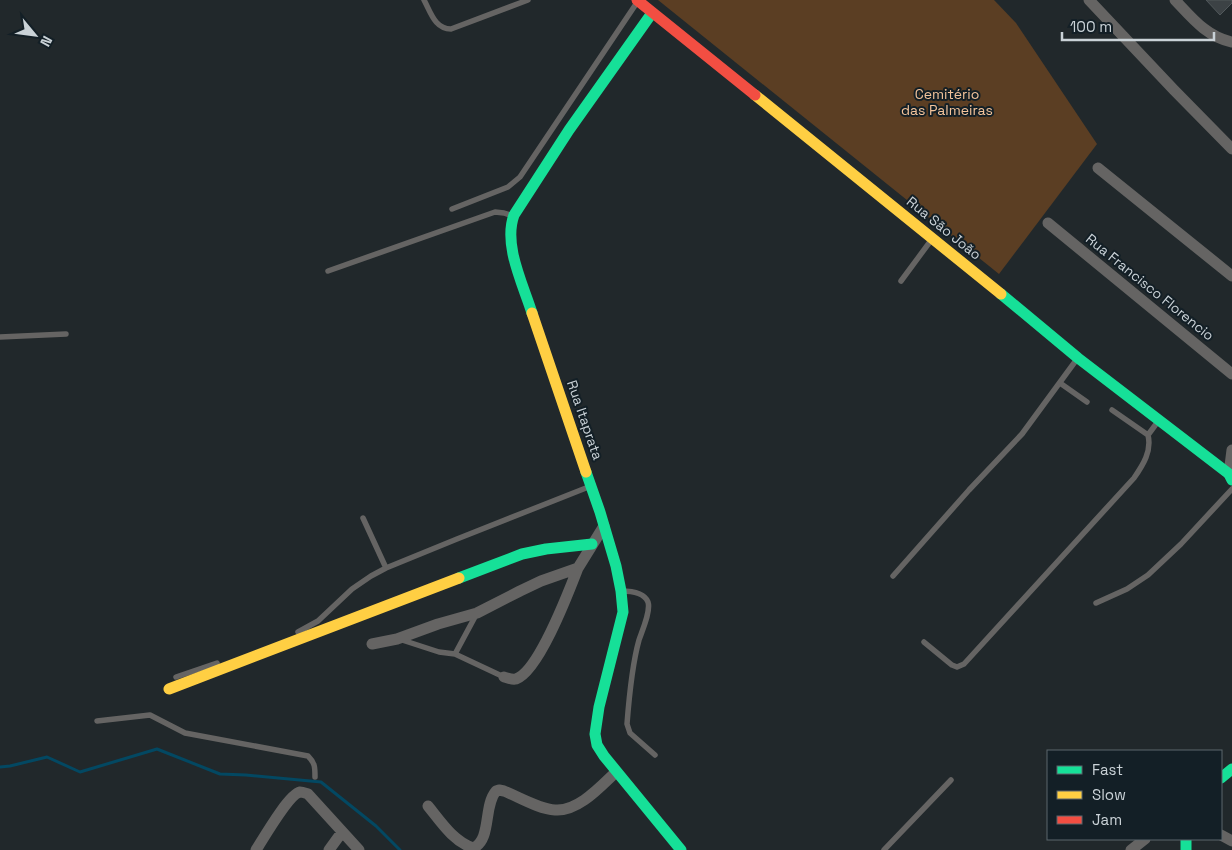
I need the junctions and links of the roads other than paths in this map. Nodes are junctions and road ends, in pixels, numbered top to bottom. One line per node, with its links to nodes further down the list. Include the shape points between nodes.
1 (424, 0): 2 (lane, via 438,25 451,29)
2 (528, 0)
3 (637, 0): 6 (street, Rua São João); 10 (lane, via 520,177 508,187)
4 (1088, 0): 8 (street)
5 (1175, 0): 7 (street, via 1205,30)
6 (652, 13): 11 (street, Rua Itaprata, via 568,130); 13 (street, Rua São João)
7 (1232, 42)
8 (1232, 149)
9 (1098, 168): 15 (street)
10 (452, 209)
11 (513, 216): 14 (lane, via 495,212); 28 (street, Rua Itaprata, via 510,231 513,256)
12 (1048, 223): 20 (street, Rua Francisco Florencio)
13 (933, 238): 16 (lane); 19 (street, Rua São João)
14 (328, 271)
15 (1232, 276)
16 (900, 281)
17 (66, 334): 18 (lane)
18 (0, 337)
19 (1078, 358): 21 (lane); 24 (street, Rua São João)
20 (1232, 374)
21 (1060, 383): 22 (lane); 35 (lane, via 1022,434)
22 (1087, 402)
23 (1112, 410): 25 (lane)
24 (1159, 420): 25 (lane); 27 (street, Rua São João)
25 (1148, 435): 42 (lane, via 1150,446 1134,478 964,664 952,665)
26 (1232, 450): 27 (street)
27 (1230, 477)
28 (591, 486): 31 (street, Rua Itaprata); 33 (lane)
29 (1232, 489): 37 (lane, via 1148,575)
30 (363, 518): 33 (lane)
31 (604, 526): 32 (street); 36 (street, Rua Itaprata)
32 (592, 544): 34 (street); 49 (street, via 522,554)
33 (386, 568): 39 (lane, via 352,589 318,621)
34 (578, 568): 38 (street, via 541,581); 48 (street, via 558,618 536,658 516,679)
35 (893, 576)
36 (621, 592): 51 (lane, via 632,591 648,602 649,610 636,655 627,724 630,733); 53 (street, Rua Itaprata, via 622,612 595,734 601,751)
37 (1096, 603)
38 (476, 613): 41 (street); 44 (lane)
39 (296, 633)
40 (287, 637): 45 (lane)
41 (397, 639): 43 (street); 44 (lane)
42 (924, 642)
43 (372, 644)
44 (455, 654): 48 (lane)
45 (241, 655)
46 (222, 661): 47 (lane)
47 (176, 677)
48 (504, 677)
49 (169, 689)
50 (97, 721): 54 (lane, via 150,715 185,733 308,756 315,765)
51 (655, 756)
52 (1232, 769): 55 (street)
53 (616, 772): 57 (street, via 598,790 567,809 542,807 504,791 496,791 490,800 483,839 479,846 473,848 450,834); 63 (street, Rua Itaprata)
54 (315, 777)
55 (1222, 777)
56 (951, 780): 64 (lane)
57 (428, 806)
58 (342, 832): 60 (street, via 308,794 299,792 285,806); 61 (street); 62 (street)
59 (1144, 840): 65 (street)
60 (256, 850)
61 (329, 850)
62 (359, 850)
63 (681, 850)
64 (884, 850)
65 (1131, 850)

